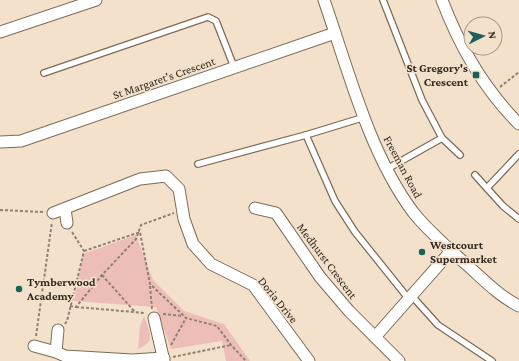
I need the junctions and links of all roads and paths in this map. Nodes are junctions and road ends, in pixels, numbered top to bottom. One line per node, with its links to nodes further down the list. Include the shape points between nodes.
1 (96, 0): 5 (street)
2 (324, 0): 6 (street, Freeman Road)
3 (383, 0): 14 (lane, via 422,100)
4 (442, 0): 10 (street, via 465,50)
5 (0, 32)
6 (335, 33): 7 (street, St Margaret's Crescent); 11 (street, Freeman Road)
7 (234, 67): 9 (lane, via 216,21 208,17); 15 (street, St Margaret's Crescent, via 21,141)
8 (519, 72): 10 (path)
9 (44, 73)
10 (493, 93): 12 (street)
11 (365, 117): 13 (lane); 19 (street, Freeman Road)
12 (519, 124)
13 (306, 135): 18 (lane); 34 (lane, via 335,202 382,267)
14 (442, 138): 17 (lane); 19 (lane)
15 (0, 142)
16 (519, 154): 21 (lane)
17 (460, 155)
18 (198, 164)
19 (387, 169): 31 (street, Freeman Road, via 414,213)
20 (475, 175): 21 (lane)
21 (487, 188): 27 (lane)
22 (255, 208): 43 (street, Medhurst Crescent, via 276,213 320,277)
23 (65, 209): 24 (street, Doria Drive, via 140,179 166,176 179,190); 26 (street, Doria Drive); 28 (street)
24 (182, 209): 29 (path, via 141,225); 49 (street, Doria Drive, via 193,244 212,264 253,285)
25 (0, 210): 26 (path)
26 (53, 213): 45 (path)
27 (519, 219)
28 (66, 223): 30 (path)
29 (140, 232): 30 (path); 32 (path); 33 (path)
30 (84, 251): 35 (path)
31 (451, 251): 34 (street); 36 (street, Freeman Road, via 505,299)
32 (102, 275): 37 (path); 38 (path)
33 (150, 284): 39 (path); 40 (path)
34 (409, 296): 43 (street); 51 (lane, via 438,324)
35 (70, 306): 37 (path); 42 (path, via 67,321)
36 (519, 306)
37 (76, 307): 38 (path)
38 (136, 312): 39 (path)
39 (153, 316): 40 (path); 47 (street)
40 (183, 316): 41 (path)
41 (186, 318): 44 (path, via 217,326); 47 (path)
42 (58, 330): 46 (street)
43 (375, 337): 50 (street, Medhurst Crescent)
44 (231, 345): 47 (path); 48 (path)
45 (34, 346): 46 (street)
46 (56, 352): 47 (street, via 65,356)
47 (164, 360)
48 (246, 361)
49 (309, 361)
50 (399, 361)
51 (492, 361)

